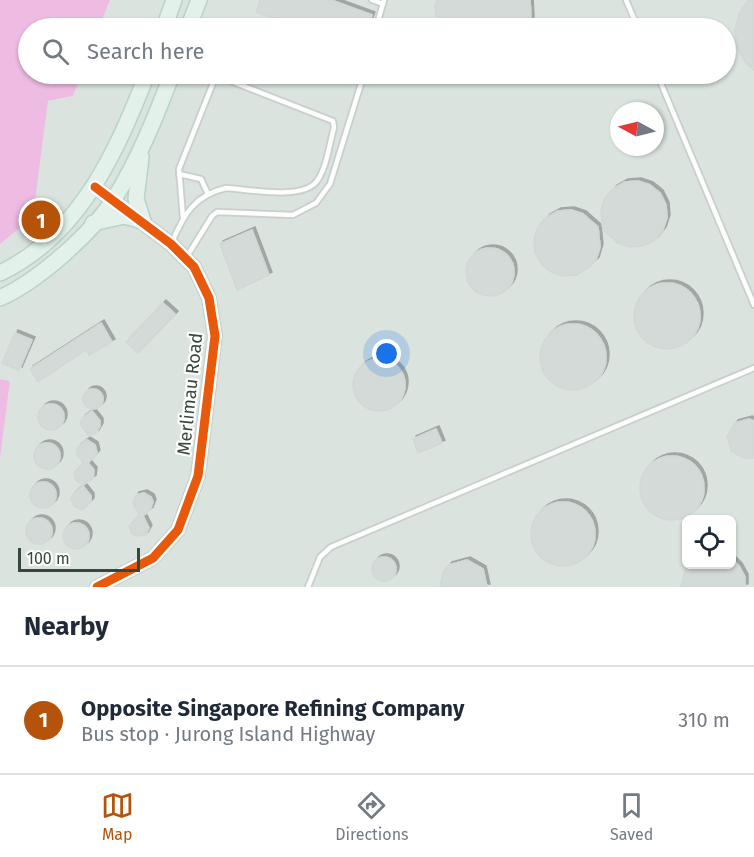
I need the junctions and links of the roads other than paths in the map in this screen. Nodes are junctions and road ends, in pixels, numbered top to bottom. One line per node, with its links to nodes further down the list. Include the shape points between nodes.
1 (174, 0): 6 (main road)
2 (199, 0): 7 (main road)
3 (372, 0): 5 (lane)
4 (626, 0): 9 (lane)
5 (383, 2): 8 (lane)
6 (168, 18)
7 (192, 18)
8 (379, 18)
9 (634, 18)
10 (143, 84): 17 (main road)
11 (167, 84): 16 (main road)
12 (210, 84): 19 (lane)
13 (238, 84): 21 (lane, via 333,121 334,128 322,172 306,189 294,192 226,188)
14 (361, 84): 27 (lane, via 330,184 316,203 293,215 217,212)
15 (661, 84): 30 (lane)
16 (145, 136): 18 (main road); 24 (main road, via 136,185)
17 (118, 144): 18 (main road, via 122,154); 20 (main road)
18 (137, 153): 22 (main road)
19 (179, 174): 21 (lane, via 201,179); 23 (lane)
20 (95, 187): 22 (street, Merlimau Road); 28 (main road, via 56,234)
21 (208, 194): 23 (lane, via 191,206)
22 (113, 200): 24 (street, Merlimau Road); 25 (main road)
23 (183, 218): 26 (lane)
24 (143, 221): 25 (main road, via 124,216); 26 (street, Merlimau Road)
25 (93, 223): 29 (main road, via 71,248 18,290)
26 (171, 244): 27 (street, Merlimau Road)
27 (186, 258): 32 (street, Merlimau Road, via 209,298 215,336 194,495 178,530 163,550)
28 (0, 273)
29 (0, 298)
30 (754, 305)
31 (754, 368): 33 (lane, via 331,547 320,557)
32 (97, 587)
33 (308, 587)

